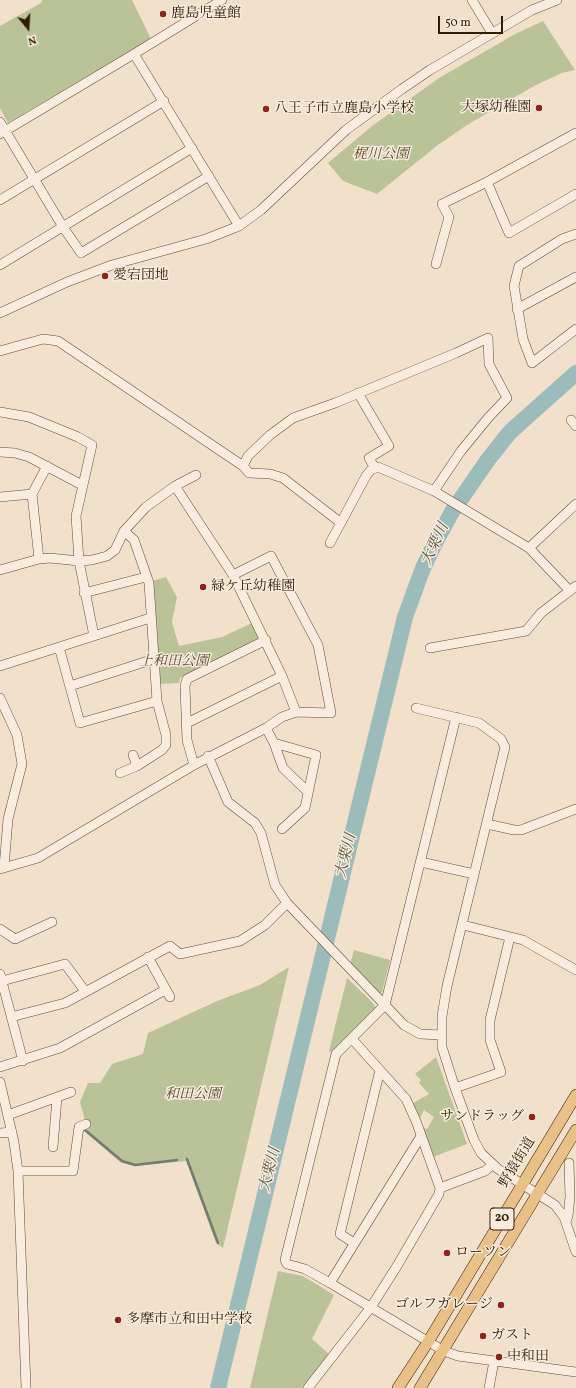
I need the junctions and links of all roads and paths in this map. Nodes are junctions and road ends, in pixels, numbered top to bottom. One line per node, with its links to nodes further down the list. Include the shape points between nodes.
1 (222, 0): 5 (street)
2 (472, 0): 4 (street)
3 (557, 0): 4 (street, via 532,10)
4 (492, 34): 16 (street, via 430,70 374,109 325,150 261,210)
5 (134, 54): 6 (street); 8 (street)
6 (164, 101): 10 (street); 12 (street)
7 (0, 122): 8 (street)
8 (3, 132): 12 (street)
9 (576, 133): 13 (street)
10 (192, 148): 11 (street); 17 (street)
11 (209, 176): 16 (street); 17 (street, via 81,253)
12 (36, 179): 15 (street); 17 (street)
13 (487, 182): 14 (street, via 509,233); 19 (street, via 442,204 449,217)
14 (576, 194)
15 (0, 200)
16 (239, 226): 23 (street, via 206,239 112,265 67,282)
17 (63, 227): 20 (street)
18 (576, 234): 22 (street, via 562,239 519,266 514,286)
19 (436, 264)
20 (0, 265)
21 (576, 277): 22 (street)
22 (517, 308): 24 (street, via 523,339 532,363)
23 (0, 313)
24 (576, 329)
25 (0, 351): 30 (street, via 43,339 58,341)
26 (358, 393): 30 (street, via 293,418 248,456); 31 (street, via 389,446 369,458); 35 (street, via 488,338 489,364 507,398 460,451)
27 (0, 412): 33 (street, via 29,417 92,445)
28 (0, 452): 29 (street, via 15,453)
29 (47, 466): 33 (street); 36 (street)
30 (243, 466): 39 (street, via 249,472 283,478)
31 (375, 468): 35 (street, via 378,467); 39 (street, via 366,476)
32 (196, 475): 34 (street)
33 (82, 486): 44 (street, via 76,516)
34 (175, 486): 40 (street, via 146,507); 46 (street)
35 (435, 492): 42 (street)
36 (32, 494): 37 (street); 43 (street)
37 (0, 497)
38 (576, 504): 42 (street)
39 (341, 523): 41 (street)
40 (124, 531): 44 (street, via 115,550 107,556); 47 (street, via 134,540)
41 (330, 543)
42 (529, 548): 48 (street)
43 (39, 559): 44 (street); 45 (street)
44 (79, 560): 49 (street)
45 (0, 570)
46 (233, 575): 52 (street); 62 (street, via 271,556 318,645 330,713)
47 (146, 577): 49 (street); 50 (street, via 149,583)
48 (573, 588): 54 (street, via 541,613 526,631)
49 (84, 593): 51 (street)
50 (150, 618): 51 (street); 55 (street)
51 (94, 636): 53 (street)
52 (266, 640): 57 (street); 64 (street, via 188,679 184,686)
53 (59, 647): 56 (street); 58 (street)
54 (430, 648)
55 (154, 660): 58 (street); 60 (street)
56 (0, 666)
57 (282, 676): 62 (street); 64 (street)
58 (70, 686): 60 (street, via 80,723)
59 (0, 698): 77 (street, via 17,735 22,764 8,819)
60 (156, 701): 70 (street, via 166,735 166,744 162,750)
61 (416, 708): 63 (street)
62 (296, 712): 65 (street, via 282,717)
63 (456, 717): 74 (street, via 479,722 504,743 504,754); 76 (street)
64 (186, 723): 69 (street, via 187,740)
65 (266, 728): 66 (street); 68 (street)
66 (274, 742): 72 (street, via 283,768); 72 (street, via 316,755)
67 (133, 755): 70 (street)
68 (208, 756): 69 (street); 79 (street, via 228,802 255,823 261,833 275,885)
69 (194, 764): 77 (street, via 38,858)
70 (137, 766): 71 (street)
71 (120, 773)
72 (308, 792): 75 (street, via 305,808)
73 (576, 809): 74 (street, via 521,830)
74 (487, 824): 78 (street)
75 (282, 829)
76 (421, 862): 78 (street); 88 (street)
77 (2, 868)
78 (474, 874): 81 (street)
79 (287, 904): 84 (street, via 265,926 240,941 180,954 170,946); 88 (street)
80 (52, 922): 82 (street, via 15,939)
81 (463, 924): 83 (street); 90 (street, via 444,1003)
82 (0, 929)
83 (510, 937): 85 (street, via 523,940); 96 (street, via 490,1020 490,1040 501,1072)
84 (148, 957): 87 (street); 92 (street, via 168,993 60,1048)
85 (576, 970)
86 (1, 978): 87 (street, via 65,964); 89 (street)
87 (85, 991): 89 (street, via 65,1003)
88 (385, 1005): 90 (street, via 414,1032); 91 (street)
89 (11, 1017): 92 (street)
90 (441, 1035): 96 (street, via 445,1058)
91 (352, 1039): 94 (street); 116 (street, via 336,1054 285,1260 288,1264 305,1269)
92 (23, 1061): 93 (street)
93 (0, 1067)
94 (380, 1070): 105 (street, via 406,1099); 114 (street, via 340,1234)
95 (0, 1082): 100 (street)
96 (455, 1088): 108 (street, via 474,1140)
97 (71, 1092): 99 (street)
98 (576, 1095): 110 (main road, 野猿街道 / 20)
99 (57, 1097): 100 (street); 106 (street)
100 (8, 1115): 103 (street)
101 (86, 1124): 109 (street, via 79,1127 73,1171)
102 (576, 1130): 107 (main road, 20)
103 (12, 1132): 104 (street); 109 (street)
104 (0, 1133)
105 (421, 1136): 111 (street); 114 (street)
106 (53, 1147)
107 (568, 1160): 112 (main road, 20); 113 (street, via 570,1197)
108 (492, 1165): 110 (street); 111 (street, via 485,1171)
109 (18, 1171): 122 (street)
110 (523, 1184): 112 (street); 118 (main road, 野猿街道 / 20)
111 (440, 1188): 117 (street, via 405,1253)
112 (537, 1193): 113 (street, via 555,1205); 119 (main road, 20)
113 (566, 1222): 115 (street)
114 (354, 1243): 116 (street)
115 (576, 1252)
116 (330, 1283): 117 (street)
117 (371, 1307): 118 (street); 123 (street)
118 (428, 1342): 119 (street); 124 (main road, 野猿街道 / 20)
119 (444, 1351): 120 (street, via 458,1356); 125 (main road, 20)
120 (494, 1361): 121 (street); 126 (street)
121 (576, 1372)
122 (26, 1388)
123 (308, 1388)
124 (398, 1388)
125 (420, 1388)
126 (489, 1388)

